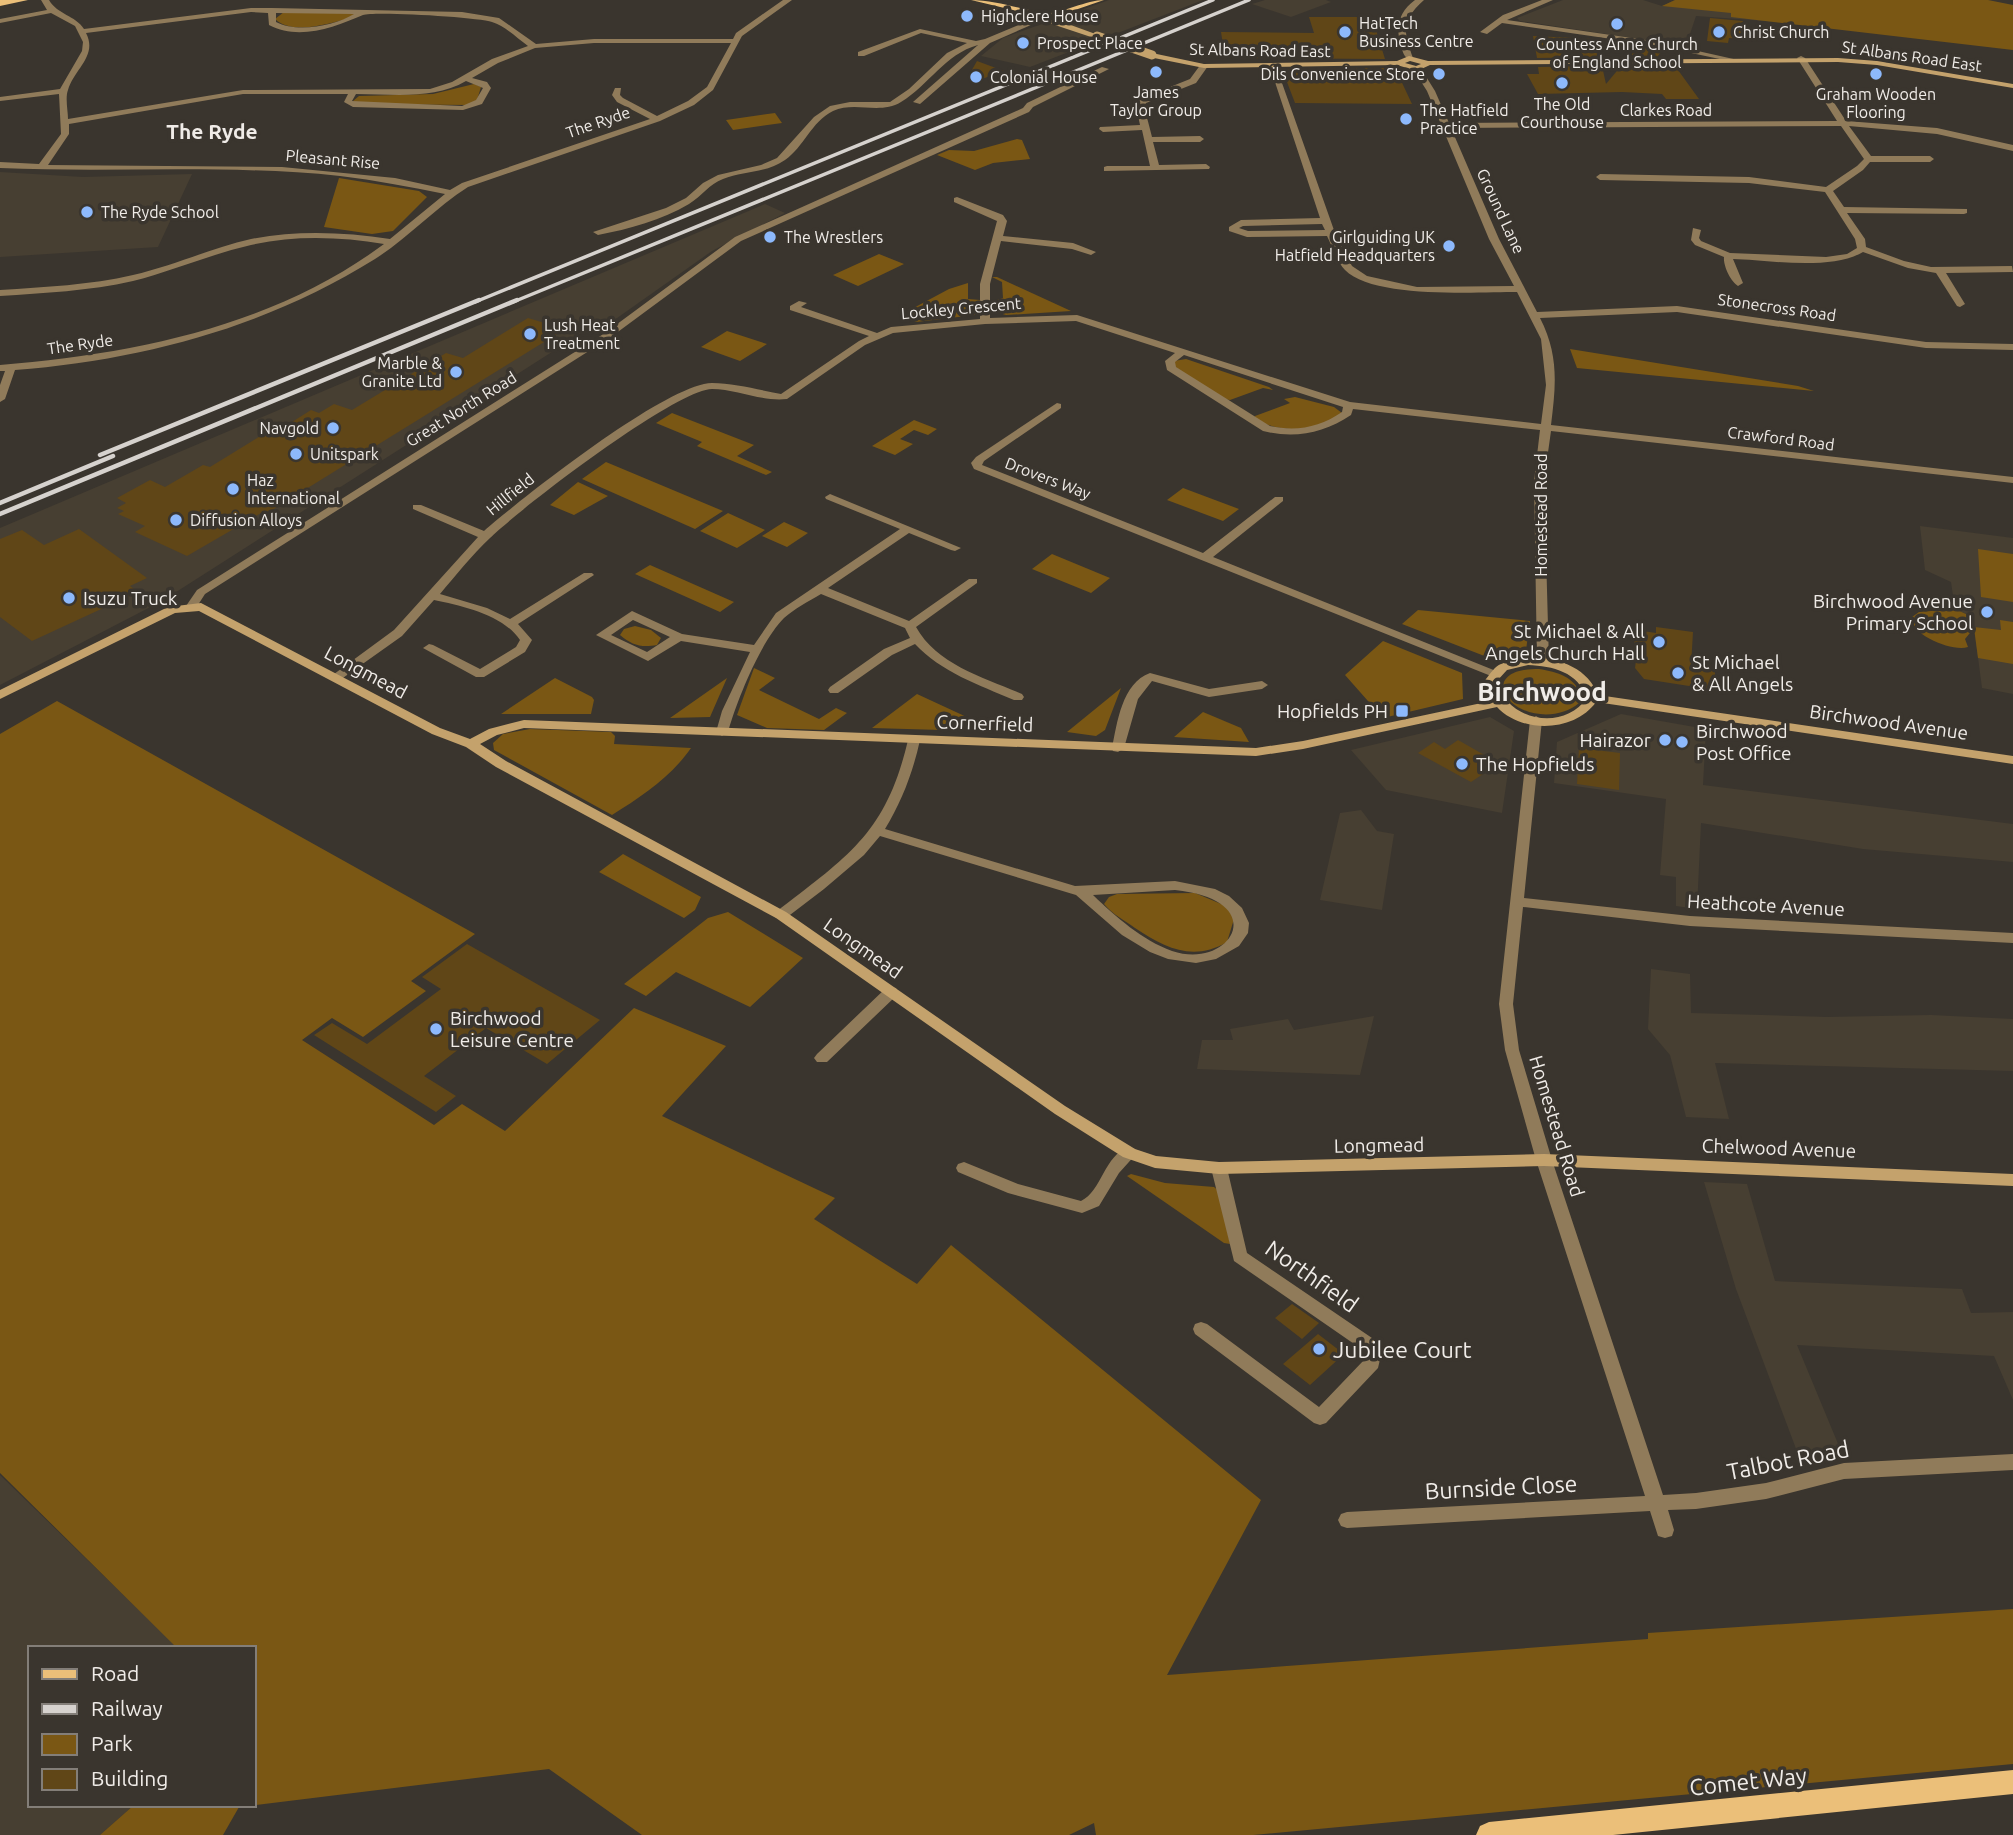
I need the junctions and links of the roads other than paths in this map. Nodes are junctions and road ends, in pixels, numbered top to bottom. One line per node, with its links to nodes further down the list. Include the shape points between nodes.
1 (23, 0): 8 (main road)
2 (46, 0): 10 (street)
3 (788, 0): 17 (street, The Ryde)
4 (976, 0): 12 (main road, via 1030,10)
5 (1099, 0): 12 (main road)
6 (1420, 0): 22 (street, via 1401,17 1399,28)
7 (1549, 0): 14 (street)
8 (0, 3)
9 (272, 10): 11 (street); 11 (street, via 272,23 286,31 347,21); 15 (street, via 211,13)
10 (52, 11): 13 (street); 15 (street)
11 (361, 12): 20 (street, via 481,16 506,25)
12 (1043, 18): 18 (street); 27 (street, St Albans Road East, bridge, via 1152,55)
13 (0, 21)
14 (1501, 21): 16 (street); 24 (street)
15 (84, 31): 34 (street, via 86,51)
16 (1484, 32)
17 (734, 41): 20 (street, via 619,40); 38 (street, The Ryde, via 710,88)
18 (988, 41): 19 (street); 37 (street)
19 (974, 42): 21 (street, via 920,30); 62 (street, via 953,50 899,100 830,110 782,159 713,180 688,201 634,225)
20 (534, 46): 31 (street, via 495,61)
21 (861, 54)
22 (1409, 58): 25 (street, St Albans Road East); 26 (street, St Albans Road East)
23 (1801, 58): 24 (street, St Albans Road East); 32 (street, St Albans Road East, via 1877,63); 40 (street)
24 (1734, 60): 26 (street, St Albans Road East)
25 (1398, 63): 28 (street, St Albans Road East); 30 (street, St Albans Road East)
26 (1429, 63): 30 (street, St Albans Road East)
27 (1204, 66): 28 (street, St Albans Road East); 42 (street, via 1193,81 1143,101)
28 (1272, 66): 60 (street)
29 (1105, 69): 100 (street, Great North Road, via 1026,110 738,239 608,335 201,592)
30 (1417, 69): 41 (street, Ground Lane)
31 (468, 79): 35 (street, via 430,91); 35 (street, via 487,88 479,102 463,108 352,105 348,102)
32 (2013, 86)
33 (618, 90): 38 (street, via 620,100)
34 (63, 91): 36 (street); 39 (street)
35 (353, 92): 39 (street, via 243,92)
36 (0, 99)
37 (917, 102)
38 (657, 119): 56 (street, The Ryde, via 478,179)
39 (67, 122): 52 (street, via 65,134)
40 (1843, 123): 41 (street, Clarkes Road); 46 (street, via 1937,131); 47 (street)
41 (1446, 126): 72 (street, Ground Lane, via 1494,239)
42 (1145, 127): 43 (street); 45 (street)
43 (1103, 129)
44 (1200, 139): 45 (street)
45 (1148, 141): 50 (street)
46 (2013, 148)
47 (1868, 159): 48 (street); 55 (street)
48 (1930, 159)
49 (0, 165): 52 (street, Pleasant Rise)
50 (1155, 167): 51 (street); 53 (street)
51 (1206, 167)
52 (41, 168): 56 (street, Pleasant Rise, via 290,168 377,176)
53 (1107, 169)
54 (1600, 177): 55 (street, via 1749,180)
55 (1828, 190): 58 (street)
56 (451, 193): 65 (street, The Ryde)
57 (957, 200): 64 (street, via 1000,217)
58 (1842, 210): 59 (street); 66 (street)
59 (1964, 211)
60 (1326, 221): 63 (street); 63 (street, via 1241,223 1232,229 1247,234)
61 (1696, 230): 68 (street, via 1698,243)
62 (598, 232)
63 (1330, 233): 72 (street, via 1348,268 1364,278 1417,290)
64 (997, 238): 67 (street); 77 (street, via 985,284)
65 (391, 242): 73 (street, via 334,234 280,238 103,284); 81 (street, The Ryde, via 327,284 227,327 107,357)
66 (1862, 249): 68 (street, via 1826,260); 70 (street)
67 (1091, 252)
68 (1729, 256): 71 (street)
69 (2012, 269): 70 (street)
70 (1941, 271): 75 (street)
71 (1738, 283)
72 (1521, 289): 76 (street, Ground Lane)
73 (0, 293)
74 (803, 303): 78 (street, via 793,308)
75 (1960, 304)
76 (1535, 315): 79 (street, Stonecross Road, via 1677,309 1926,345); 82 (street, Ground Lane, via 1546,339)
77 (985, 321): 78 (street, Lockley Crescent, via 904,327); 80 (street, Lockley Crescent, via 1077,317)
78 (875, 335): 83 (street, Lockley Crescent, via 783,397)
79 (2013, 347)
80 (1182, 352): 85 (street, Lockley Crescent); 85 (street, via 1170,361 1171,368 1267,429 1308,432 1340,418)
81 (5, 368): 84 (street)
82 (1550, 369): 87 (street, Homestead Road)
83 (758, 395): 93 (street, Hillfield, via 710,386 674,400 562,473)
84 (0, 399)
85 (1349, 405): 87 (street, Lockley Crescent)
86 (1058, 406): 95 (street, Drovers Way, via 980,459 978,467)
87 (1546, 426): 88 (street, Crawford Road); 107 (street, Homestead Road, via 1539,481)
88 (2013, 480)
89 (830, 497): 92 (street)
90 (1279, 499): 95 (street)
91 (417, 507): 93 (street)
92 (908, 529): 94 (street); 98 (street)
93 (485, 536): 99 (street, Hillfield)
94 (955, 548)
95 (1205, 557): 108 (street, Drovers Way)
96 (588, 575): 101 (street)
97 (973, 581): 102 (street)
98 (820, 589): 102 (street); 106 (street, via 780,617)
99 (430, 595): 101 (street); 109 (street, Hillfield, via 398,633)
100 (191, 606): 109 (street, Longmead); 112 (street, Great North Road, via 162,615)
101 (511, 623): 105 (street, via 524,634 525,645 480,674)
102 (910, 626): 104 (street)
103 (679, 637): 103 (street, via 632,615 602,635 648,657); 106 (street)
104 (915, 640): 111 (street, via 888,652); 113 (street, via 945,664)
105 (429, 648)
106 (757, 649): 117 (street, via 727,711)
107 (1543, 662): 108 (street, via 1515,663); 114 (street, via 1584,679)
108 (1495, 673): 115 (street, via 1491,693)
109 (336, 677): 119 (street, Longmead, via 436,731)
110 (1262, 685): 120 (street, via 1209,693 1150,677 1140,683 1130,701)
111 (834, 690)
112 (0, 695)
113 (1018, 697)
114 (1593, 698): 116 (street, via 1581,715); 121 (street, Birchwood Avenue)
115 (1498, 703): 116 (street, via 1514,714); 120 (street, Cornerfield, via 1279,750)
116 (1536, 720): 124 (street, Homestead Road)
117 (722, 732): 118 (street, Cornerfield); 119 (street, Cornerfield, via 524,724)
118 (914, 740): 120 (street, Cornerfield); 122 (street, via 910,763)
119 (471, 744): 125 (street, Longmead, via 501,765)
120 (1118, 747)
121 (2013, 760)
122 (877, 831): 123 (street); 125 (street)
123 (1080, 891): 123 (street, via 1116,887 1204,890 1233,906 1243,924 1234,945 1221,954 1183,959 1155,948 1101,912)
124 (1518, 902): 126 (street, Heathcote Avenue, via 1690,921); 130 (street, Homestead Road, via 1506,1004 1512,1050)
125 (781, 915): 127 (street, Longmead)
126 (2013, 938)
127 (891, 992): 128 (street); 129 (street, Longmead, via 1060,1111)
128 (822, 1058)
129 (1129, 1153): 131 (street, via 1093,1202 1082,1207 1014,1189); 132 (street, Longmead, via 1154,1162)
130 (1544, 1160): 132 (street, Longmead); 133 (street, Chelwood Avenue); 136 (street, Homestead Road)
131 (964, 1168)
132 (1219, 1168): 134 (street, Northfield, via 1240,1255 1366,1343 1373,1351 1372,1363 1320,1418)
133 (2013, 1180)
134 (1201, 1329)
135 (2013, 1462): 136 (street, Talbot Road, via 1844,1471 1696,1502)
136 (1657, 1503): 137 (street, Burnside Close); 138 (street, Homestead Road)
137 (1347, 1520)
138 (1665, 1530)
139 (2013, 1782): 140 (main road, Comet Way)
140 (1489, 1835)

